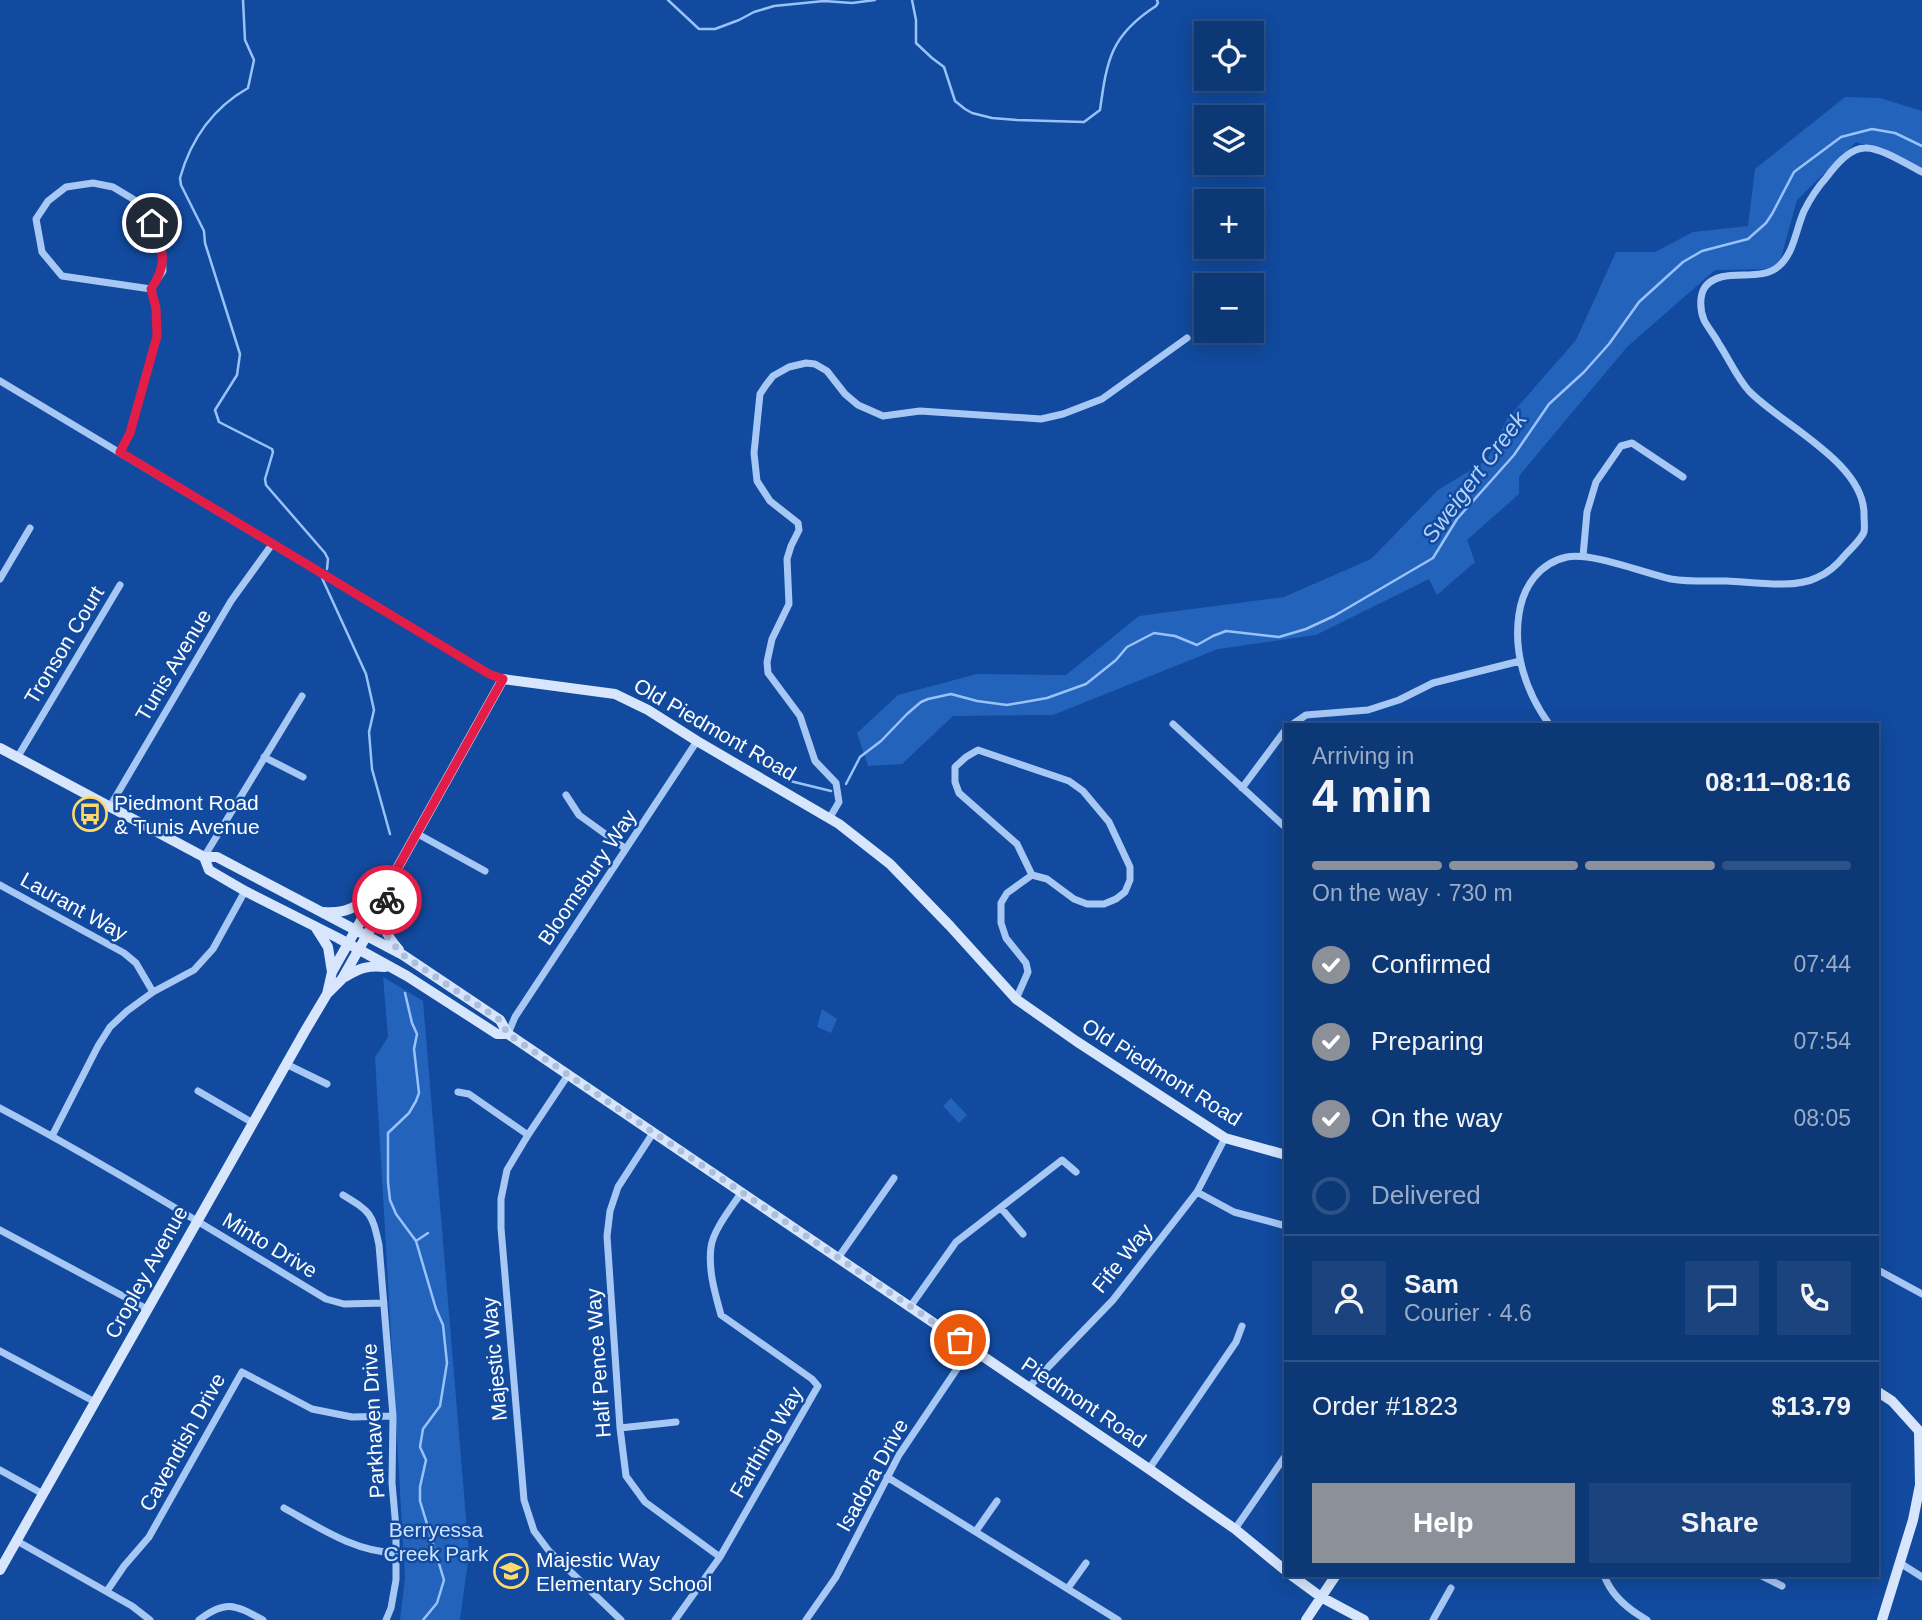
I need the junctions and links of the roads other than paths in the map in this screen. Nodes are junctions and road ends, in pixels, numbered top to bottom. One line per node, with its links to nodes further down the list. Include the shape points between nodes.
1 (1922, 172): 9 (street, via 1885,153 1865,148 1850,153 1814,193 1778,267 1720,277 1706,286 1700,298 1704,319 1748,389 1847,470 1859,490 1864,533 1835,567 1814,580 1789,584 1673,579)
2 (151, 289): 2 (street, via 62,276 42,252 36,219 48,201 66,187 93,183 113,187 133,199 152,223 162,249 163,271); 5 (street, via 157,336 130,433)
3 (1187, 338): 27 (street, via 1102,399 1041,419 920,411 883,416 858,405 815,363 789,367 766,385 760,394 754,453 757,481 770,501 798,523 799,530 787,559 789,604 772,639 768,673 800,716 815,761 836,783 839,802)
4 (0, 381): 5 (street, Old Piedmont Road)
5 (120, 452): 8 (street, Old Piedmont Road)
6 (1683, 477): 9 (street, via 1632,443 1621,446 1596,482 1587,512)
7 (30, 528): 10 (street)
8 (273, 543): 13 (street, Old Piedmont Road); 26 (street, Tunis Avenue, via 231,601)
9 (1583, 556): 12 (street, via 1553,561 1531,581 1517,630)
10 (0, 579)
11 (120, 585): 22 (street, Tronson Court)
12 (1520, 661): 15 (street, via 1433,684 1368,710 1306,715); 16 (street)
13 (503, 679): 19 (street, Old Piedmont Road, via 615,694); 29 (street, Cropley Avenue)
14 (302, 696): 21 (street)
15 (1294, 723)
16 (1548, 723)
17 (1173, 724): 24 (street)
18 (1284, 732): 24 (street)
19 (697, 741): 27 (street, Old Piedmont Road); 30 (street, Bloomsbury Way)
20 (0, 748): 22 (street, Piedmont Road)
21 (264, 757): 23 (street); 31 (street)
22 (17, 758): 26 (street, Piedmont Road)
23 (303, 777)
24 (1242, 788): 28 (street)
25 (566, 795): 30 (street, via 579,815)
26 (109, 808): 31 (street, Piedmont Road)
27 (830, 819): 51 (street, Old Piedmont Road, via 890,864)
28 (1284, 826)
29 (416, 834): 32 (street); 34 (street, Cropley Avenue)
30 (626, 849): 52 (street, Bloomsbury Way)
31 (204, 857): 36 (street, Piedmont Road, via 209,870); 39 (street, Piedmont Road, via 217,858)
32 (485, 871)
33 (1032, 875): 33 (street, via 1017,844 959,793 956,767 978,750 1083,790 1109,822 1130,867 1125,892 1104,904 1074,899 1047,879); 51 (street, via 1007,892 1001,903 1006,938 1028,972)
34 (389, 883): 37 (street, Cropley Avenue); 38 (street, Cropley Avenue)
35 (0, 885): 49 (street, Laurant Way, via 124,953 136,963)
36 (245, 891): 40 (street, Piedmont Road); 49 (street, via 213,949 194,970)
37 (377, 892): 39 (street, via 347,911); 41 (street, Cropley Avenue)
38 (388, 898): 42 (street, Cropley Avenue); 45 (street, via 384,923 388,938)
39 (319, 911): 41 (street, Piedmont Road)
40 (315, 926): 43 (street, Piedmont Road); 47 (street, via 328,947)
41 (355, 930): 42 (street, Piedmont Road); 43 (street, Cropley Avenue)
42 (366, 936): 44 (street, Cropley Avenue); 45 (street, Piedmont Road)
43 (348, 943): 44 (street, Piedmont Road); 47 (street, Cropley Avenue)
44 (359, 949): 46 (street, Piedmont Road); 48 (street, Cropley Avenue)
45 (403, 955): 52 (street, Piedmont Road, via 500,1020)
46 (393, 968): 48 (street, via 365,967); 52 (street, Piedmont Road, via 497,1034)
47 (332, 972): 50 (street, Cropley Avenue)
48 (342, 979): 50 (street, Cropley Avenue)
49 (153, 992): 62 (street, via 110,1027)
50 (327, 994): 53 (street, Cropley Avenue)
51 (1016, 999): 63 (street, Old Piedmont Road)
52 (508, 1034): 54 (street, Piedmont Road)
53 (286, 1064): 55 (street); 59 (street, Cropley Avenue)
54 (568, 1075): 60 (street, Piedmont Road); 61 (street, Majestic Way)
55 (327, 1084)
56 (198, 1091): 59 (street)
57 (458, 1092): 61 (street, via 468,1094)
58 (0, 1108): 62 (street, Minto Drive)
59 (253, 1123): 71 (street, Cropley Avenue)
60 (653, 1133): 68 (street, Piedmont Road); 89 (street, Half Pence Way, via 618,1187 607,1236)
61 (528, 1135): 121 (street, Majestic Way, via 507,1170 501,1199 524,1500 534,1531 549,1551)
62 (52, 1136): 71 (street, Minto Drive)
63 (1225, 1138): 64 (street, Old Piedmont Road); 67 (street, Fife Way)
64 (1284, 1154)
65 (1076, 1172): 70 (street, via 1062,1160)
66 (894, 1178): 75 (street)
67 (1197, 1192): 72 (street, via 1234,1212); 84 (street, Fife Way, via 1113,1300)
68 (741, 1193): 75 (street, Piedmont Road); 102 (street, Farthing Way, via 711,1245 721,1315 818,1386)
69 (343, 1195): 78 (street, Parkhaven Drive, via 370,1213 374,1223)
70 (1001, 1208): 74 (street); 79 (street, via 956,1242)
71 (197, 1221): 78 (street, Minto Drive, via 326,1299 344,1304); 80 (street, Cropley Avenue)
72 (1284, 1225)
73 (0, 1230): 80 (street)
74 (1023, 1234)
75 (838, 1258): 79 (street, Piedmont Road)
76 (1879, 1271): 77 (street)
77 (1922, 1294)
78 (384, 1303): 87 (street, Parkhaven Drive)
79 (910, 1307): 82 (street, Piedmont Road)
80 (147, 1309): 86 (street, Cropley Avenue)
81 (1242, 1326): 92 (street, via 1236,1342)
82 (971, 1348): 84 (street, Piedmont Road); 94 (street, Isadora Drive)
83 (0, 1351): 86 (street)
84 (1029, 1387): 92 (street, Piedmont Road)
85 (1879, 1393): 90 (street)
86 (95, 1402): 95 (street, Cropley Avenue)
87 (393, 1416): 101 (street, Parkhaven Drive); 115 (street, Cavendish Drive, via 352,1417 312,1409 242,1372 149,1537)
88 (676, 1422): 89 (street)
89 (620, 1428): 102 (street, Half Pence Way, via 626,1476 645,1503)
90 (1920, 1430): 104 (street, via 1920,1485)
91 (1284, 1458): 98 (street)
92 (1149, 1469): 98 (street, Piedmont Road)
93 (0, 1470): 95 (street)
94 (887, 1477): 99 (street); 123 (street, Isadora Drive, via 836,1577)
95 (43, 1494): 100 (street, Cropley Avenue)
96 (997, 1501): 99 (street)
97 (284, 1508): 101 (street, via 346,1542 378,1553)
98 (1235, 1529): 106 (street, Piedmont Road)
99 (976, 1531): 113 (street)
100 (17, 1541): 105 (street, Cropley Avenue); 115 (street)
101 (397, 1553): 120 (street, Parkhaven Drive)
102 (720, 1557): 122 (street, Farthing Way)
103 (1086, 1563): 113 (street)
104 (1900, 1563): 111 (street); 129 (street)
105 (0, 1570)
106 (1284, 1570)
107 (1294, 1577): 116 (street)
108 (1335, 1577): 116 (street)
109 (1605, 1577): 128 (street, via 1608,1588)
110 (1763, 1577): 112 (street)
111 (1922, 1577)
112 (1782, 1586)
113 (1068, 1588): 124 (street)
114 (1451, 1588): 127 (street)
115 (107, 1591): 117 (street)
116 (1321, 1597): 125 (street); 126 (street)
117 (150, 1620)
118 (199, 1620): 119 (street, via 227,1605)
119 (263, 1620)
120 (387, 1620)
121 (621, 1620)
122 (675, 1620)
123 (806, 1620)
124 (1118, 1620)
125 (1306, 1620)
126 (1364, 1620)
127 (1433, 1620)
128 (1647, 1620)
129 (1882, 1620)

